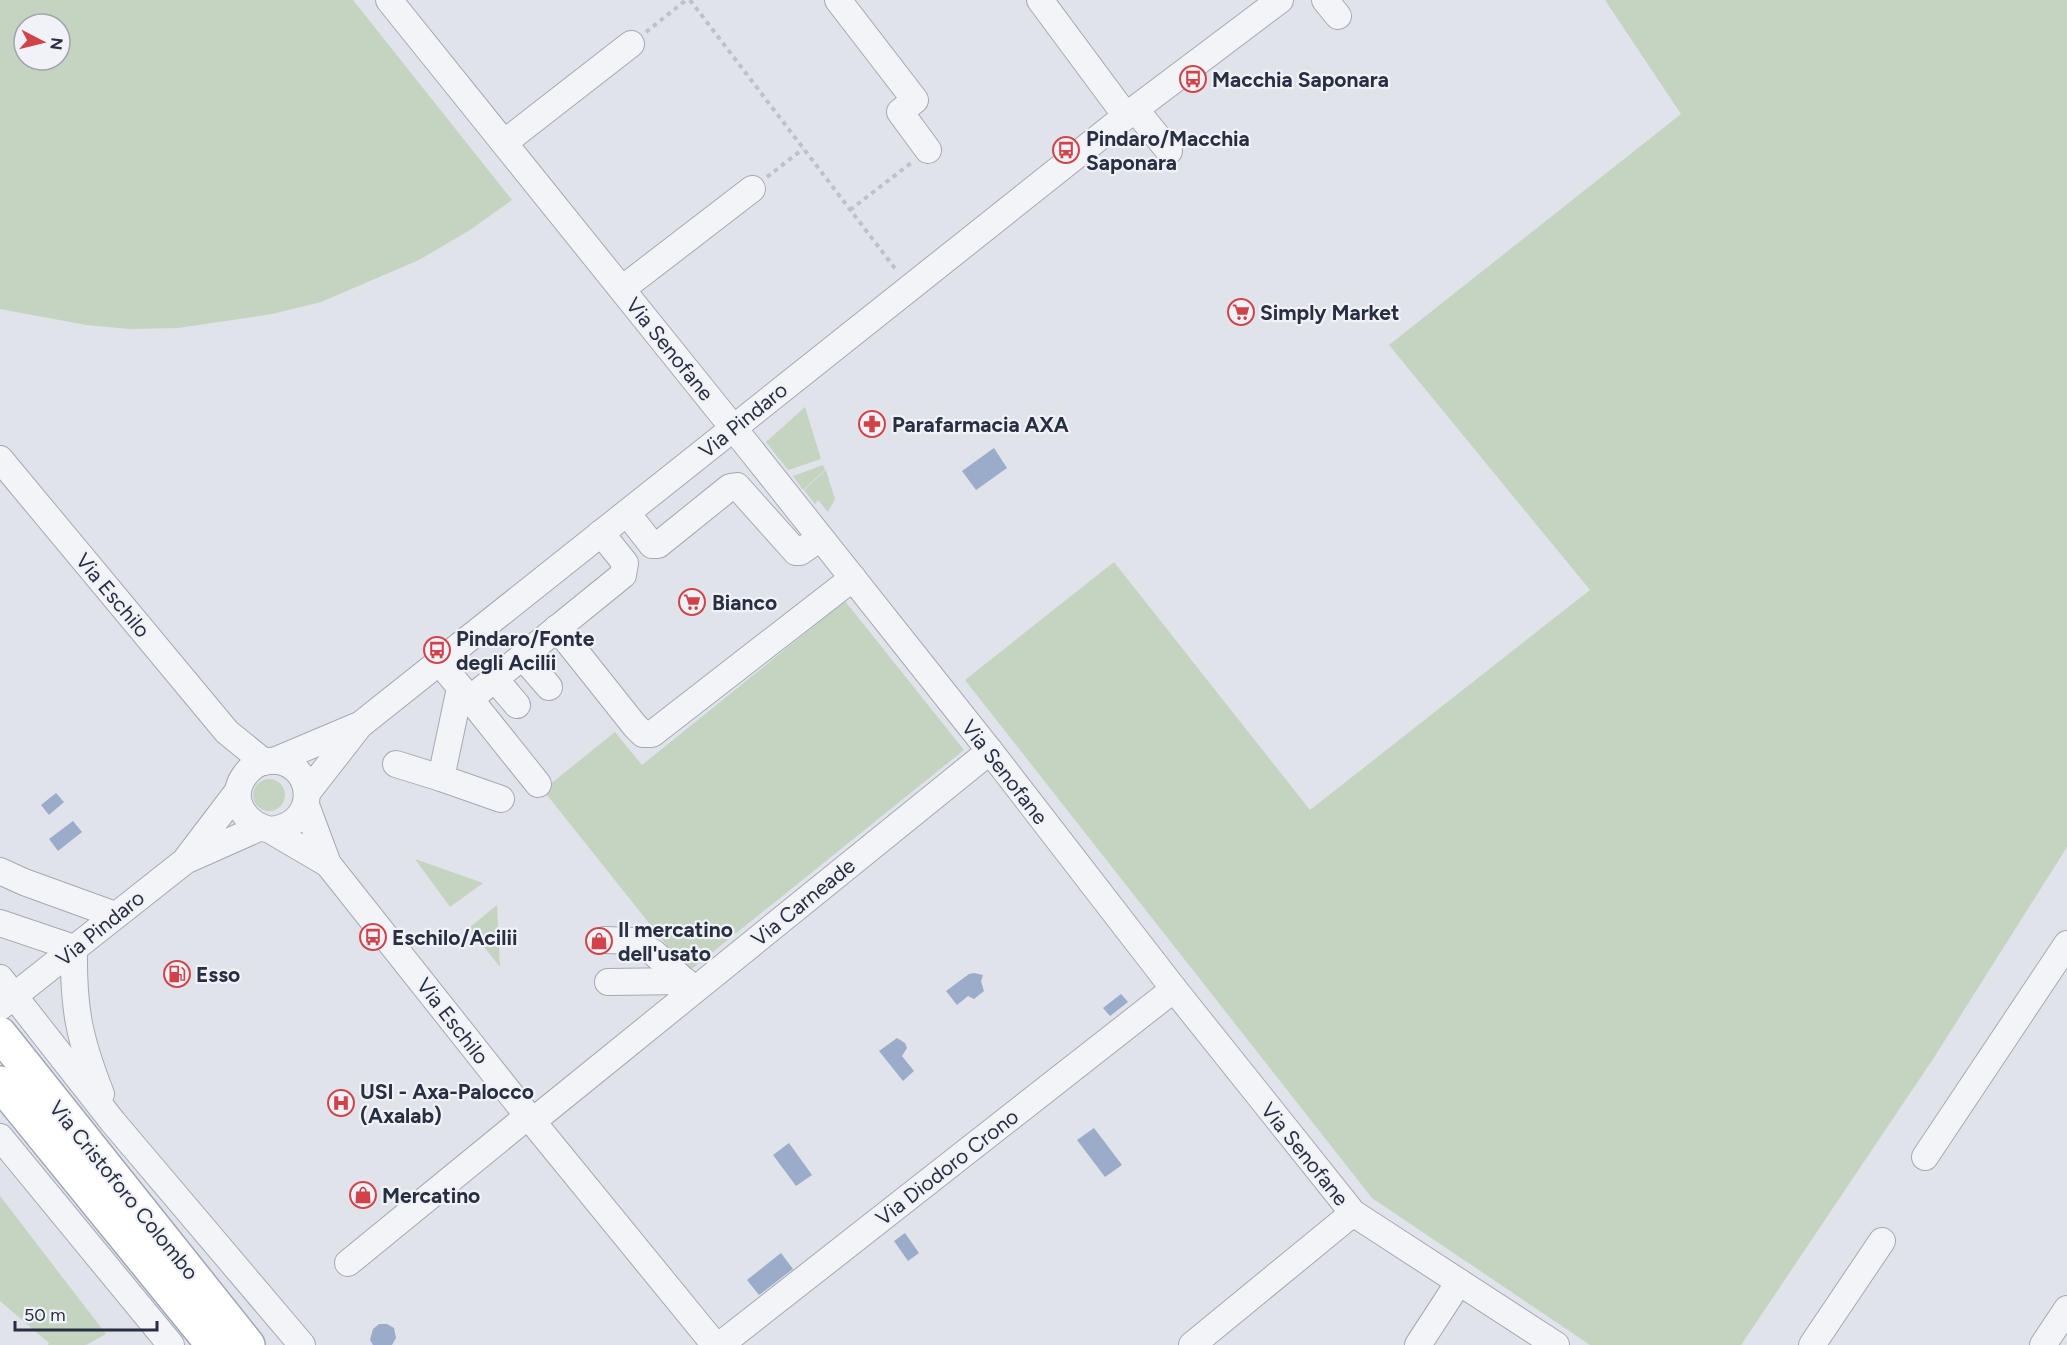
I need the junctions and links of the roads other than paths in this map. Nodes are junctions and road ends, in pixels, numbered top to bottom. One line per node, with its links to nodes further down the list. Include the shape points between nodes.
1 (389, 0): 7 (street, Via Senofane)
2 (838, 0): 8 (street, via 915,100 900,112)
3 (1040, 0): 6 (street)
4 (1280, 0): 6 (street, Via Pindaro)
5 (631, 44): 7 (street)
6 (1131, 113): 9 (street); 12 (street, Via Pindaro)
7 (505, 142): 11 (street, Via Senofane)
8 (928, 150)
9 (1169, 151)
10 (752, 189): 11 (street)
11 (621, 289): 12 (street, Via Senofane)
12 (733, 428): 14 (street, Via Pindaro); 16 (street, Via Senofane)
13 (0, 459): 26 (street, Via Eschilo)
14 (627, 513): 15 (street, Via Pindaro); 16 (street, via 652,544 658,545 737,486 796,552)
15 (601, 533): 18 (street, via 625,563 623,575); 20 (street, Via Pindaro)
16 (820, 538): 17 (street, Via Senofane)
17 (853, 579): 18 (street, via 652,734 643,734 635,726); 27 (street, Via Senofane)
18 (557, 628): 19 (street)
19 (522, 656): 21 (street); 22 (street)
20 (439, 662): 23 (street); 25 (street, Via Pindaro)
21 (494, 678): 23 (street); 24 (street)
22 (549, 687)
23 (465, 693): 30 (street); 31 (street)
24 (517, 705)
25 (360, 724): 28 (street); 33 (street)
26 (227, 732): 28 (street); 32 (street)
27 (990, 751): 45 (street, Via Carneade); 46 (street, Via Senofane)
28 (269, 761): 32 (street, via 247,772); 33 (street, via 283,762 299,773)
29 (396, 764): 30 (street)
30 (441, 778): 34 (street)
31 (538, 784)
32 (239, 786): 35 (street, via 243,814); 36 (street)
33 (306, 799): 35 (street, via 301,816 292,824 282,829); 37 (street)
34 (501, 799)
35 (265, 829): 36 (street); 37 (street)
36 (185, 861): 39 (street, Via Pindaro)
37 (328, 864): 50 (street, Via Eschilo)
38 (0, 871): 39 (street)
39 (115, 915): 43 (street, Via Pindaro)
40 (0, 923): 43 (street)
41 (604, 940): 45 (street, via 634,941 654,953)
42 (2067, 944): 53 (street)
43 (74, 948): 47 (street, Via Pindaro); 51 (street, Via Cristoforo Colombo, via 78,1023 85,1052)
44 (608, 982): 45 (street)
45 (689, 986): 50 (street, Via Carneade)
46 (1173, 989): 54 (street, Via Senofane); 66 (street, Via Diodoro Crono)
47 (5, 994): 51 (street, Via Cristoforo Colombo)
48 (0, 1034): 62 (main road, Via Cristoforo Colombo)
49 (0, 1083): 61 (main road, Via Cristoforo Colombo)
50 (531, 1118): 56 (street, Via Carneade); 65 (street, Via Eschilo)
51 (113, 1122): 59 (street, Via Cristoforo Colombo)
52 (0, 1137): 60 (street)
53 (1926, 1157)
54 (1353, 1213): 57 (street, Via Senofane); 67 (street)
55 (1882, 1240): 70 (street)
56 (348, 1263)
57 (1459, 1282): 68 (street); 69 (street, Via Senofane)
58 (2067, 1309): 71 (street)
59 (276, 1313): 63 (street); 64 (street, Via Cristoforo Colombo)
60 (171, 1345)
61 (213, 1345)
62 (248, 1345)
63 (280, 1345)
64 (302, 1345)
65 (715, 1345)
66 (720, 1345)
67 (1192, 1345)
68 (1418, 1345)
69 (1556, 1345)
70 (1812, 1345)
71 (2043, 1345)

